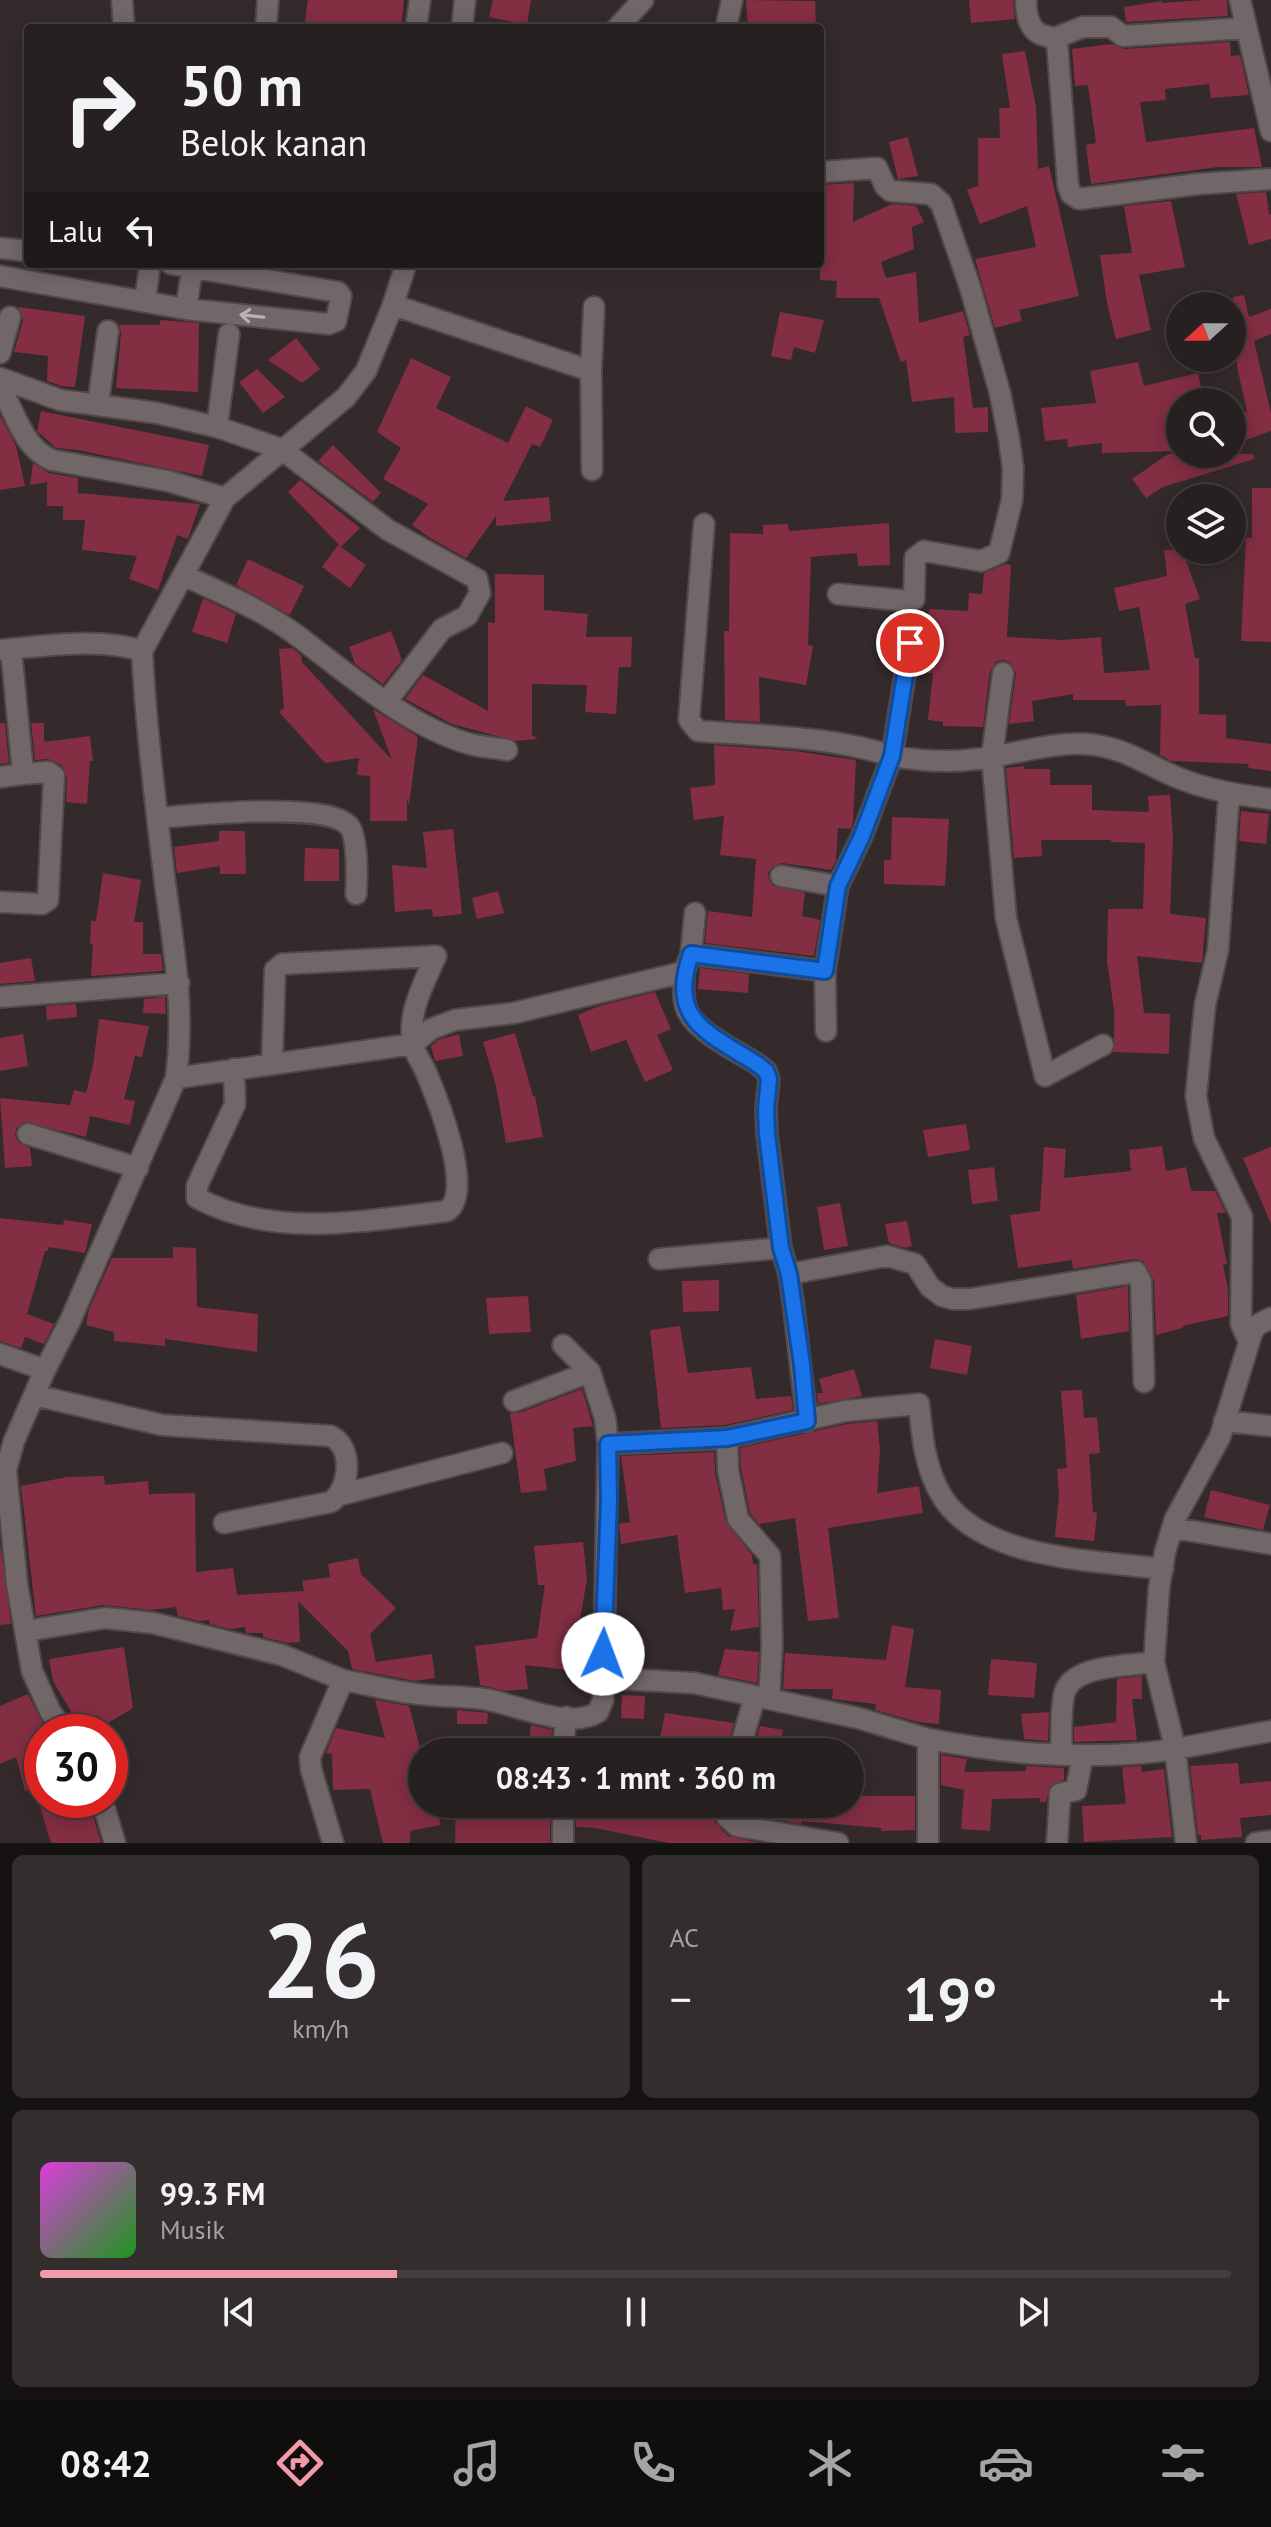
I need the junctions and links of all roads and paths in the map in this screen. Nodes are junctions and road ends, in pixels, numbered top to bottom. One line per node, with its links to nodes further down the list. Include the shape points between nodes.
1 (122, 0): 9 (street)
2 (268, 0): 10 (street)
3 (420, 0): 11 (street)
4 (465, 0): 12 (street)
5 (643, 0): 13 (street)
6 (732, 0): 14 (street)
7 (1026, 0): 16 (street, via 1033,27)
8 (1240, 0): 15 (street)
9 (124, 24)
10 (266, 24)
11 (417, 24)
12 (462, 24)
13 (621, 24)
14 (727, 24)
15 (1246, 28): 16 (street, via 1123,36 1111,27 1083,27); 17 (street)
16 (1055, 38): 20 (street, via 1071,194 1079,199)
17 (1266, 92): 18 (street)
18 (1271, 131)
19 (824, 172): 46 (street, via 877,168 891,191 931,194 941,203 1000,393 1013,468 1012,500 999,553 981,561 924,551 915,558 916,592 909,601)
20 (1271, 179)
21 (0, 248): 22 (street)
22 (24, 251)
23 (149, 268): 28 (street)
24 (193, 268): 31 (street)
25 (209, 268): 31 (street, one-way to 31, via 338,292 336,321)
26 (405, 268): 29 (street)
27 (0, 276): 28 (street)
28 (145, 301): 31 (street)
29 (393, 305): 36 (street); 41 (street, via 366,371 346,397)
30 (594, 307): 36 (street)
31 (186, 309)
32 (10, 317): 35 (street)
33 (108, 331): 39 (street)
34 (229, 334): 40 (street)
35 (0, 353)
36 (591, 371): 42 (street)
37 (0, 378): 39 (street, via 60,400)
38 (0, 387): 43 (street, via 23,433 41,455)
39 (98, 404): 40 (street)
40 (217, 427): 41 (street)
41 (281, 449): 43 (street); 51 (street, via 388,530 481,586 471,611 442,629)
42 (592, 470)
43 (225, 498): 45 (street)
44 (704, 524): 53 (street, via 689,706 693,727 836,742)
45 (185, 576): 49 (street); 51 (street, via 287,629)
46 (838, 594)
47 (910, 643): 53 (street)
48 (5, 649): 49 (street, via 100,644); 55 (street)
49 (142, 651): 59 (street)
50 (1003, 673): 54 (street)
51 (387, 701): 52 (street, via 453,738)
52 (507, 750)
53 (892, 756): 54 (street, via 952,762); 61 (street)
54 (992, 756): 57 (street, via 1055,745 1111,747 1178,778); 71 (street, via 1006,918 1045,1076)
55 (23, 774): 56 (street); 63 (street, via 54,776 48,900)
56 (0, 777)
57 (1229, 794): 58 (street); 81 (street, via 1218,950 1205,1005 1196,1096 1204,1138 1242,1217 1241,1324)
58 (1271, 799)
59 (157, 818): 62 (street, via 288,811 343,821 353,838); 67 (street)
60 (781, 876): 61 (street)
61 (838, 886): 66 (street)
62 (356, 894)
63 (0, 902)
64 (695, 913): 65 (street)
65 (688, 963): 66 (street); 70 (street, via 514,1013 455,1020 431,1029); 77 (street, via 684,999 692,1019 766,1071 769,1079 767,1134)
66 (825, 971): 69 (street)
67 (179, 983): 68 (street); 74 (street)
68 (0, 997)
69 (826, 1031)
70 (413, 1044): 72 (street); 72 (street, via 415,1004 436,956 282,964 275,970); 73 (street, via 452,1146 458,1193 447,1211 298,1224 232,1215 197,1198 197,1186 235,1104)
71 (1103, 1045)
72 (272, 1064): 73 (street)
73 (234, 1069): 74 (street)
74 (176, 1078): 76 (street)
75 (28, 1134): 76 (street)
76 (138, 1168): 84 (street)
77 (781, 1248): 78 (street); 79 (street)
78 (659, 1259)
79 (789, 1274): 86 (street, via 887,1256 915,1264 942,1296 962,1299 1136,1272 1141,1282); 89 (street)
80 (1271, 1318): 81 (street, via 1257,1325)
81 (1249, 1342): 90 (street)
82 (563, 1345): 85 (street)
83 (0, 1354): 84 (street)
84 (45, 1370): 87 (street)
85 (590, 1372): 88 (street); 93 (street)
86 (1144, 1382)
87 (34, 1395): 95 (street, via 162,1425 331,1436 344,1448 347,1464); 100 (street, via 6,1470)
88 (514, 1401)
89 (807, 1421): 92 (street); 99 (street, via 868,1407 919,1404 931,1473 963,1521 1016,1549)
90 (1224, 1421): 91 (street); 97 (street)
91 (1271, 1426)
92 (727, 1438): 93 (street); 104 (street, via 738,1519 771,1562 772,1647)
93 (608, 1444): 102 (street)
94 (502, 1453): 95 (street)
95 (340, 1495): 96 (street, via 321,1506)
96 (224, 1523)
97 (1173, 1528): 98 (street); 99 (street)
98 (1271, 1544)
99 (1163, 1569): 101 (street)
100 (26, 1631): 103 (street, via 105,1618 153,1623 282,1655); 105 (street, via 32,1671)
101 (1154, 1662): 111 (street); 112 (street, via 1084,1672 1068,1684)
102 (602, 1678): 104 (street, via 694,1683); 106 (street, via 598,1712)
103 (343, 1680): 106 (street, via 483,1699); 119 (street, via 310,1757)
104 (762, 1698): 109 (street); 110 (street)
105 (52, 1714)
106 (566, 1717): 108 (street)
107 (1271, 1731): 111 (street)
108 (564, 1738)
109 (745, 1738)
110 (928, 1739): 112 (street, via 990,1751); 122 (street)
111 (1175, 1748): 113 (street); 124 (street)
112 (1061, 1753): 113 (street)
113 (1083, 1755): 123 (street, via 1076,1790 1060,1794)
114 (107, 1818): 118 (street)
115 (563, 1818): 120 (street)
116 (728, 1818): 121 (street, via 737,1826)
117 (1271, 1841): 125 (street)
118 (115, 1843)
119 (333, 1843)
120 (563, 1843)
121 (838, 1843)
122 (928, 1843)
123 (1057, 1843)
124 (1186, 1843)
125 (1256, 1843)

